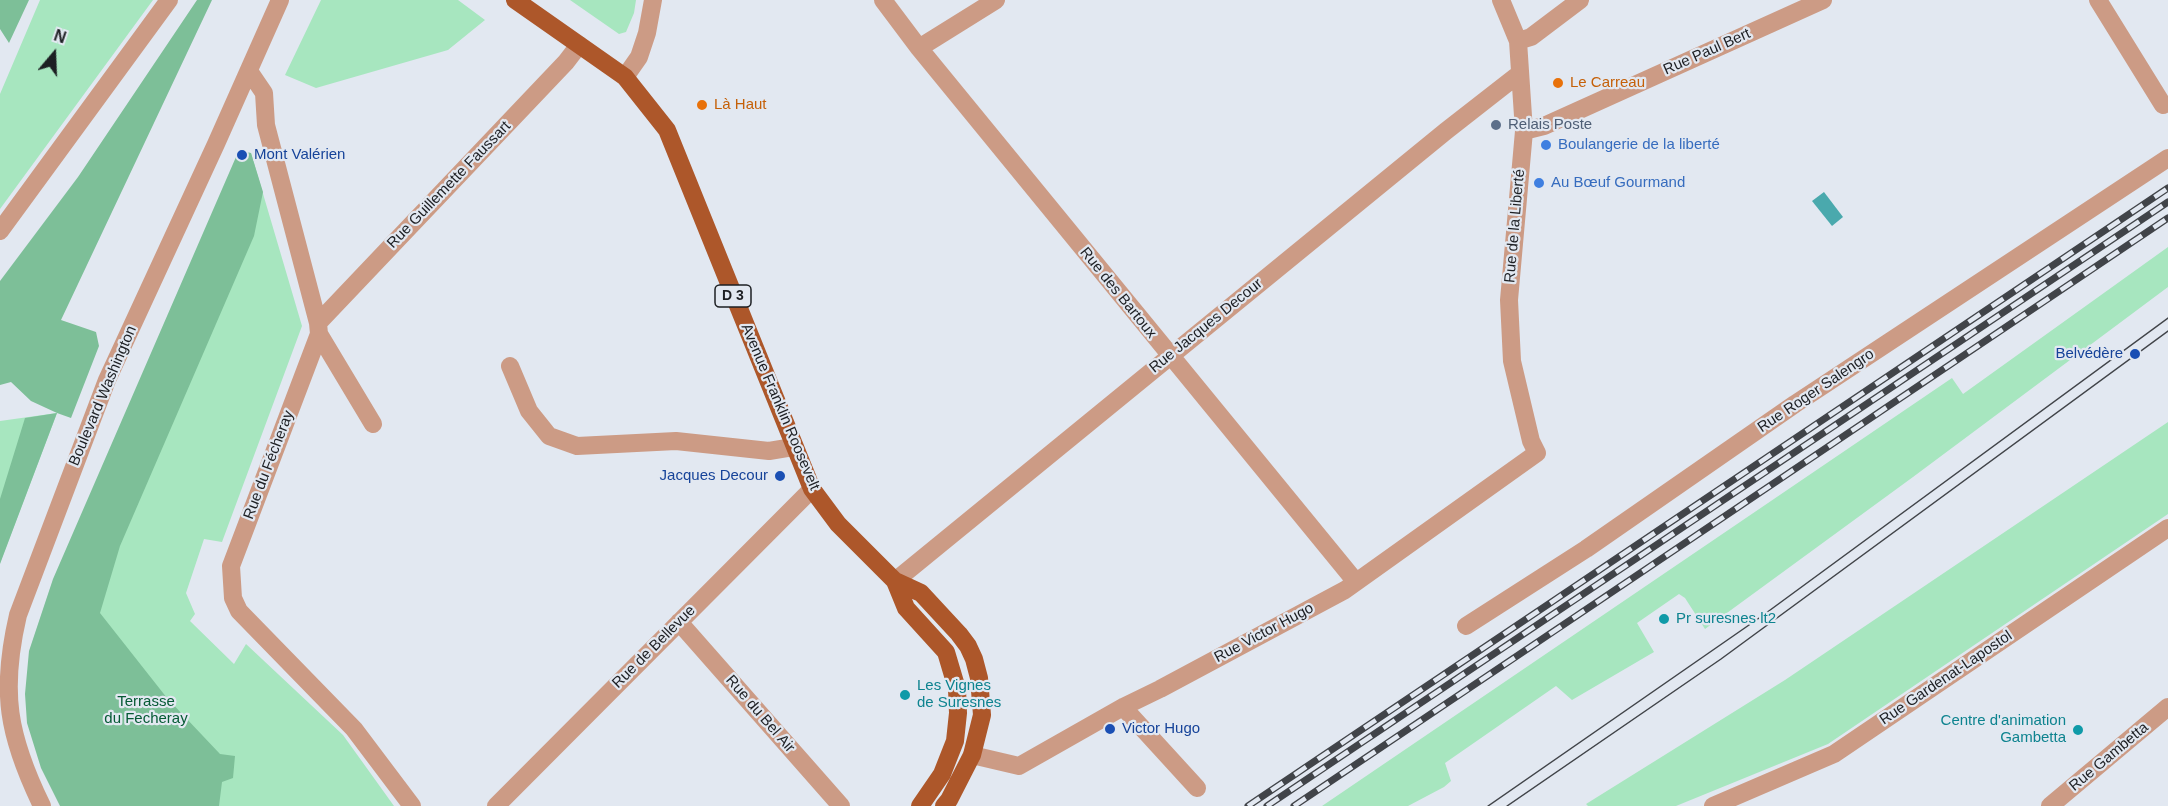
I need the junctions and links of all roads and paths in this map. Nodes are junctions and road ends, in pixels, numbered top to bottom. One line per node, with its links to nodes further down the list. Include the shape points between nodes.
1 (169, 0): 20 (street)
2 (280, 0): 14 (street, Boulevard Washington)
3 (515, 0): 12 (main road, Avenue Franklin Roosevelt / D 3)
4 (652, 0): 16 (street, via 639,57)
5 (883, 0): 13 (street, Rue des Bartoux)
6 (996, 0): 13 (street)
7 (1501, 0): 11 (street, Rue de la Liberté)
8 (1580, 0): 11 (street, via 1531,37)
9 (1822, 0): 18 (street, Rue Paul Bert, via 1544,126)
10 (2098, 0): 17 (street)
11 (1518, 41): 15 (street, Rue de la Liberté)
12 (579, 45): 16 (main road, Avenue Franklin Roosevelt / D 3); 21 (street, Rue Guillemette Faussart)
13 (919, 48): 22 (street, Rue des Bartoux)
14 (249, 71): 21 (street, via 264,93 266,124); 37 (street, Boulevard Washington, via 107,380 18,615 9,648 7,676 12,732)
15 (1519, 74): 18 (street, Rue de la Liberté); 22 (street, Rue Jacques Decour)
16 (625, 77): 25 (main road, Avenue Franklin Roosevelt / D 3, via 667,130)
17 (2163, 105)
18 (1524, 131): 26 (street, Rue de la Liberté, via 1509,300 1512,361)
19 (2168, 158): 32 (street, Rue Roger Salengro)
20 (0, 231)
21 (318, 328): 24 (street); 38 (street, Rue du Fécheray, via 231,566 233,598 239,610 354,729)
22 (1169, 356): 29 (street, Rue Jacques Decour); 30 (street, Rue des Bartoux)
23 (510, 366): 25 (street, via 529,411 549,436 578,446 676,441 769,451)
24 (373, 424)
25 (794, 447): 27 (main road, Avenue Franklin Roosevelt / D 3)
26 (1537, 453): 30 (street, Rue Victor Hugo)
27 (812, 489): 29 (main road, Avenue Franklin Roosevelt / D 3, via 838,524); 31 (street, Rue de Bellevue)
28 (2168, 528): 43 (street, Rue Gardenat-Lapostol, via 1834,754)
29 (895, 581): 35 (main road, Avenue Franklin Roosevelt / D 3, via 921,593 959,634 974,659 980,678 982,715); 41 (main road, Avenue Franklin Roosevelt / D 3, via 906,608 946,652 957,689 955,741 942,774)
30 (1356, 582): 33 (street, Rue Victor Hugo)
31 (679, 622): 39 (street, Rue de Bellevue); 40 (street, Rue du Bel Air)
32 (1466, 626)
33 (1123, 706): 35 (street, Rue Victor Hugo, via 1019,766); 36 (street)
34 (2168, 707): 44 (street, Rue Gambetta)
35 (972, 755): 42 (main road, Avenue Franklin Roosevelt / D 3)
36 (1197, 788)
37 (42, 806)
38 (412, 806)
39 (496, 806)
40 (841, 806)
41 (920, 806)
42 (944, 806)
43 (1713, 806)
44 (2050, 806)

